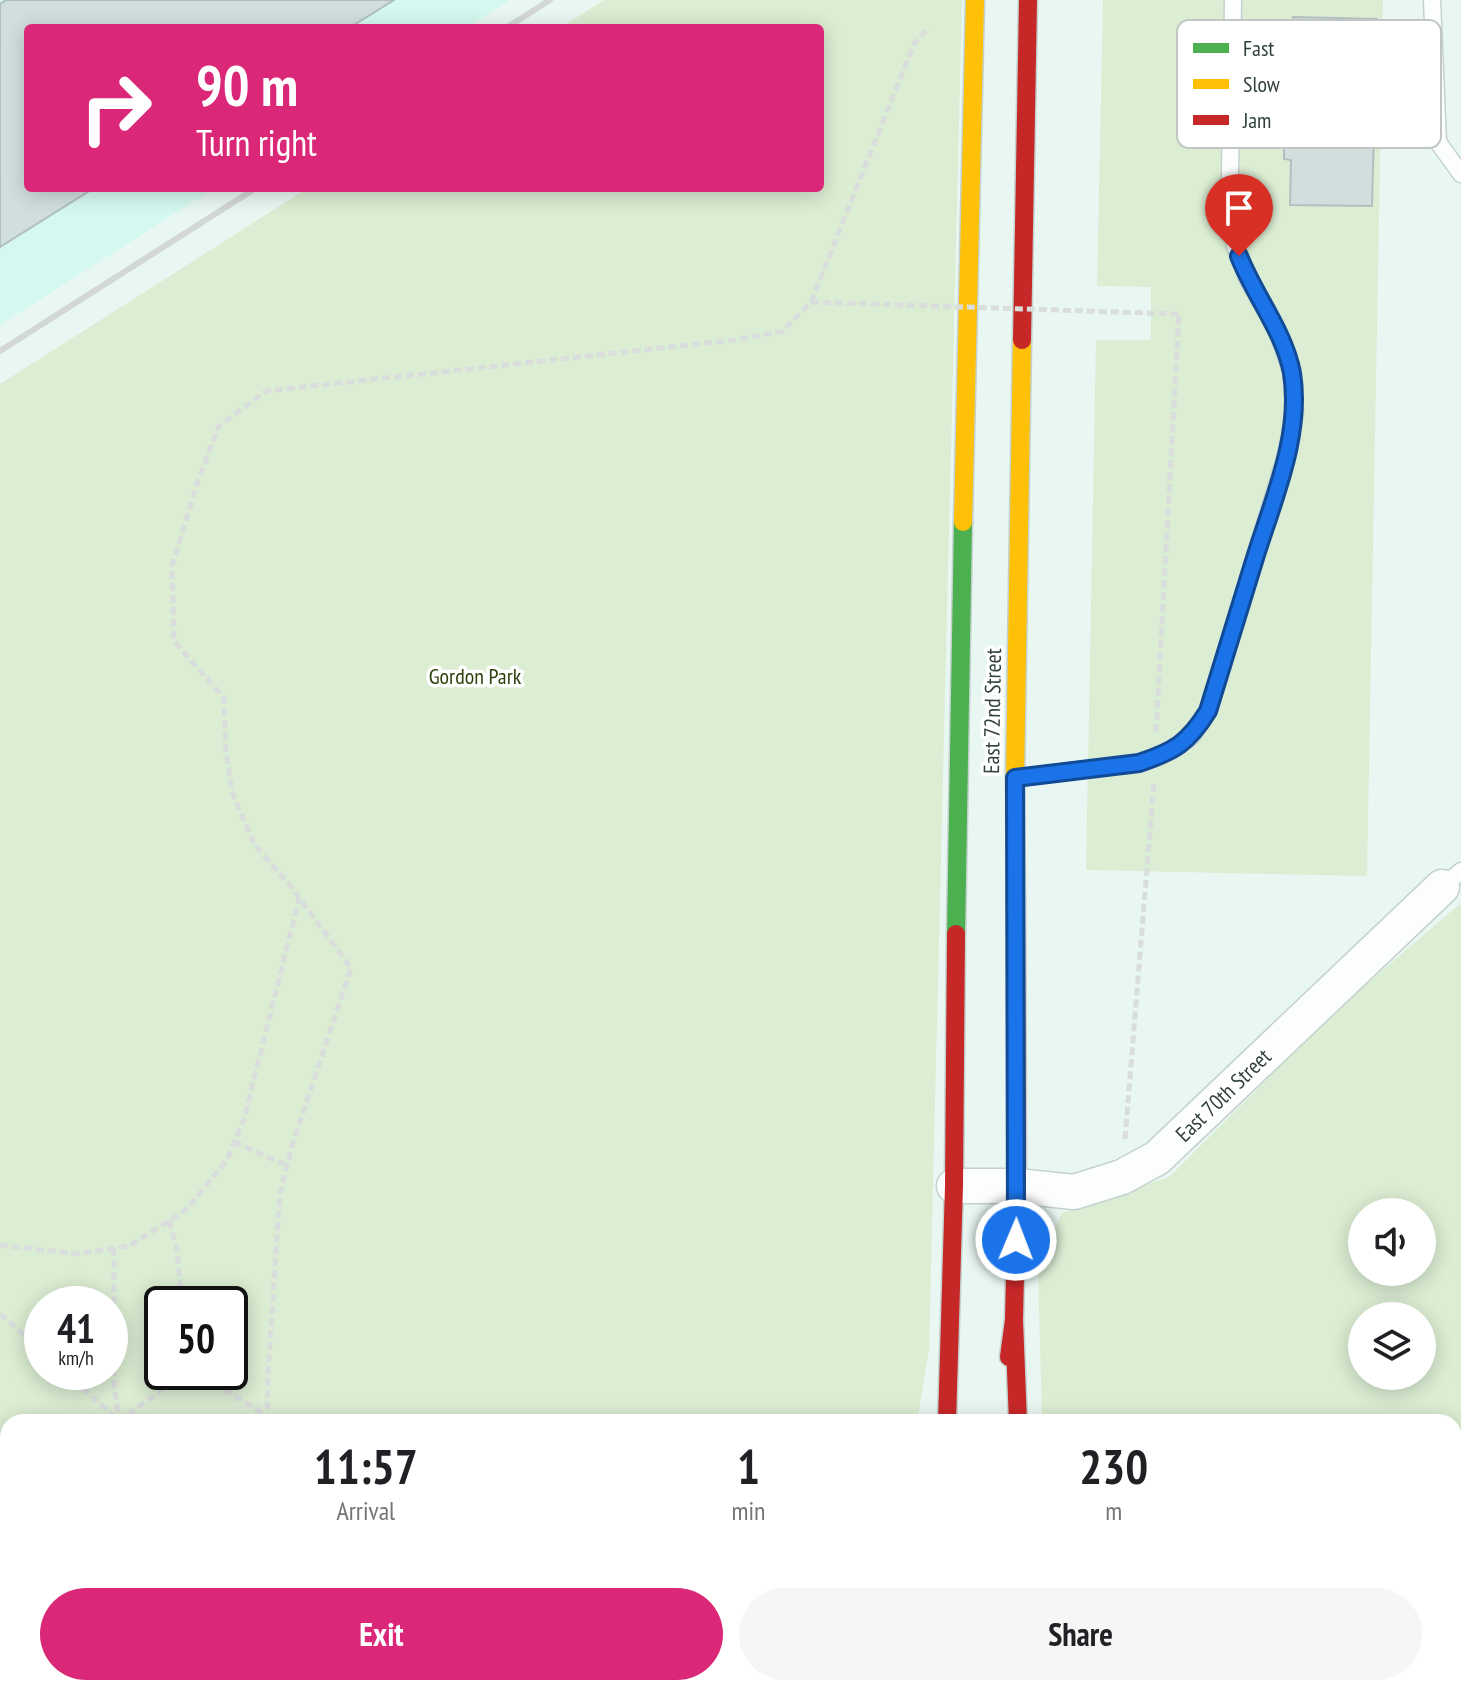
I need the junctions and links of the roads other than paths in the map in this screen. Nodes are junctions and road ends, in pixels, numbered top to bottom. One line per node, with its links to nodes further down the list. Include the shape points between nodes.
1 (975, 0): 12 (main road, East 72nd Street)
2 (1028, 0): 10 (main road, East 72nd Street)
3 (1233, 0): 5 (lane)
4 (1432, 0): 6 (lane)
5 (1233, 20)
6 (1433, 20)
7 (1441, 146): 9 (lane)
8 (1230, 148): 10 (lane, via 1235,246 1276,327 1291,371 1295,414 1208,711 1192,736 1139,763)
9 (1461, 174)
10 (1008, 777): 13 (main road, East 72nd Street)
11 (1451, 879): 13 (street, East 70th Street, via 1157,1158 1122,1177 1074,1192)
12 (954, 1186): 13 (street, East 70th Street); 15 (main road, East 72nd Street)
13 (1017, 1186): 14 (main road, East 72nd Street)
14 (1014, 1320): 16 (main road, East 72nd Street); 17 (main road)
15 (947, 1414)
16 (1002, 1414)
17 (1018, 1414)

